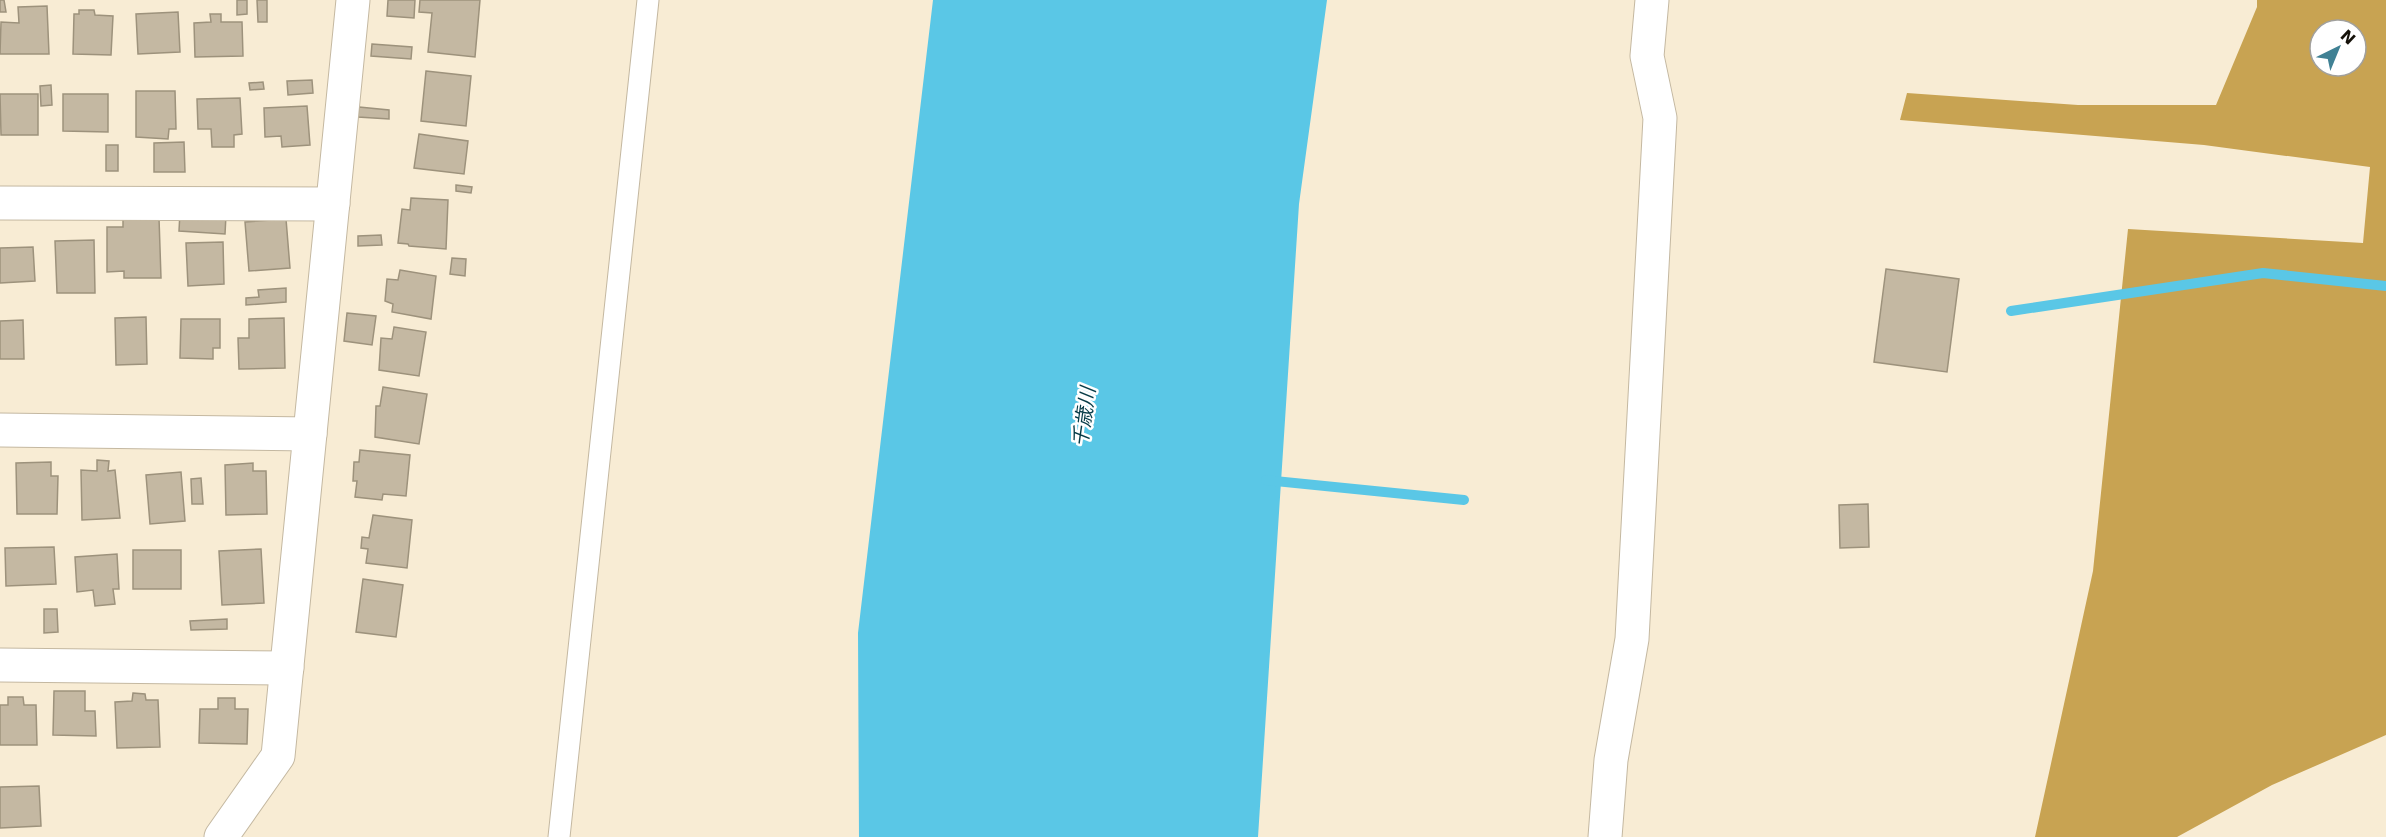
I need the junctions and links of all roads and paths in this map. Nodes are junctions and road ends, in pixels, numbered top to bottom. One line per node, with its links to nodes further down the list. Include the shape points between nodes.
1 (353, 0): 5 (street)
2 (648, 0): 11 (lane)
3 (1652, 0): 12 (street, via 1647,56 1660,118 1632,639 1611,760)
4 (0, 203): 5 (street)
5 (333, 204): 7 (street)
6 (0, 429): 7 (street)
7 (310, 434): 9 (street)
8 (0, 665): 9 (street)
9 (287, 668): 10 (street, via 278,756)
10 (221, 837)
11 (560, 837)
12 (1605, 837)

